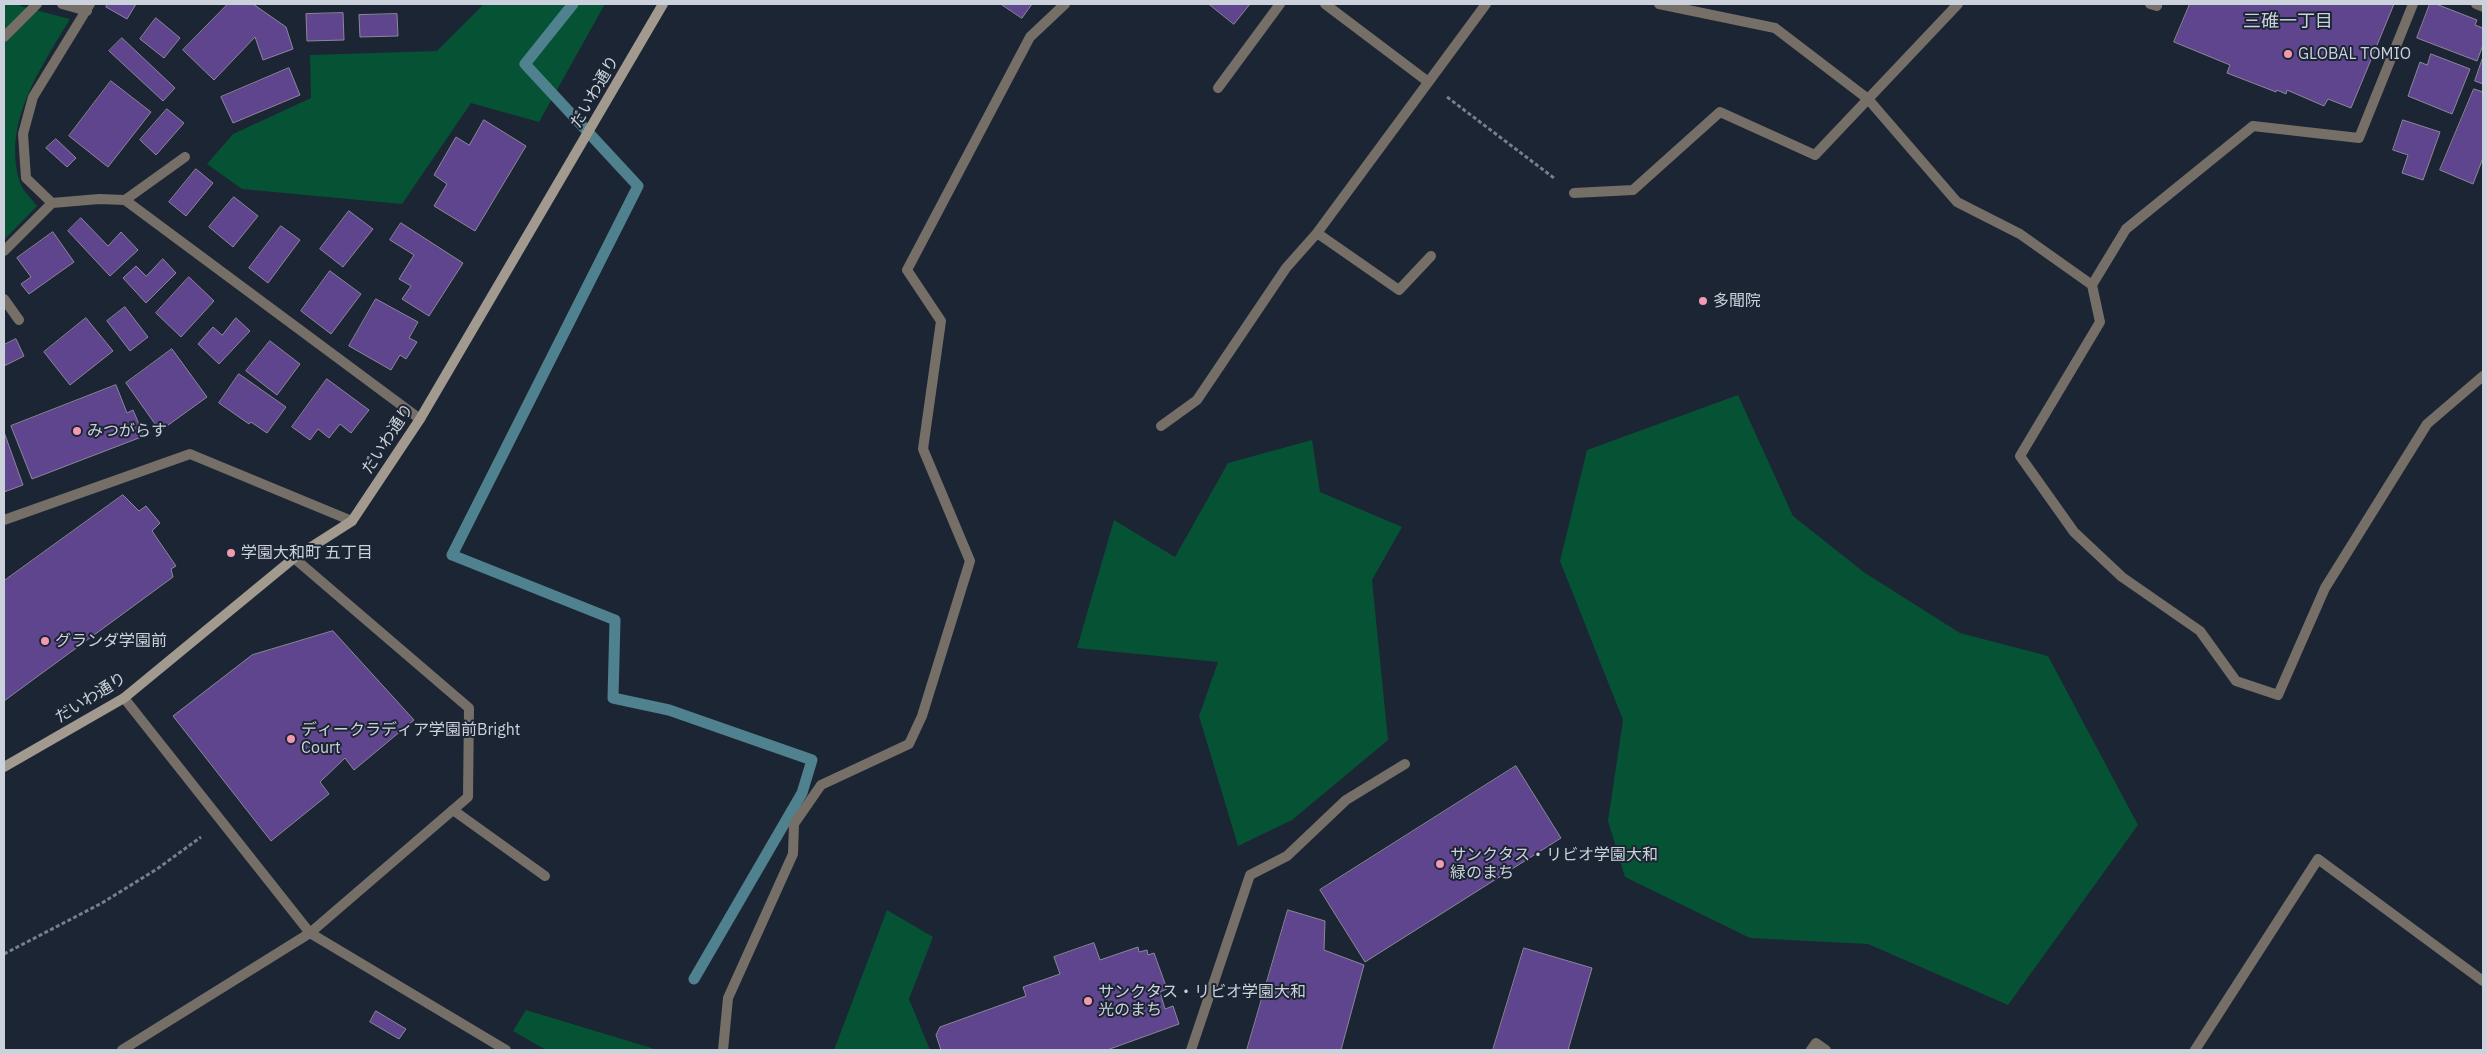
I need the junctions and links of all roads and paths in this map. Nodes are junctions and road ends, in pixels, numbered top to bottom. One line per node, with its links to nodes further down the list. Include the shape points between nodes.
1 (37, 4): 14 (street)
2 (62, 4): 12 (street)
3 (663, 4): 29 (street, だいわ通り)
4 (1065, 4): 45 (street, via 1030,36 907,270 941,321 923,448 970,562 922,716 910,744 821,785 794,824 793,854 728,998)
5 (1280, 4): 16 (street)
6 (1325, 4): 15 (street)
7 (1486, 4): 15 (street)
8 (1658, 4): 17 (street, via 1775,28)
9 (1958, 4): 17 (street)
10 (2413, 4): 25 (street, via 2359,138 2253,126 2126,229)
11 (2476, 4): 13 (street)
12 (89, 7): 21 (street, via 33,97 23,134 26,178)
13 (2483, 7)
14 (4, 37)
15 (1427, 81): 19 (path); 22 (street)
16 (1218, 88)
17 (1868, 99): 19 (street, via 1815,155 1720,112 1633,190); 25 (street, via 1957,202 2020,234)
18 (185, 157): 20 (street)
19 (1574, 194)
20 (125, 200): 21 (street); 29 (street)
21 (52, 202): 23 (street)
22 (1317, 232): 24 (street, via 1399,290); 30 (street, via 1286,268 1197,400)
23 (4, 251)
24 (1431, 256)
25 (2092, 285): 28 (street, via 2100,322 2020,456 2074,532 2122,577 2200,631 2236,681 2278,695 2325,588 2427,424)
26 (4, 299): 27 (street)
27 (18, 320)
28 (2483, 376)
29 (420, 419): 32 (street, だいわ通り)
30 (1161, 426)
31 (4, 520): 32 (street, via 190,454)
32 (352, 520): 33 (street, だいわ通り)
33 (294, 558): 34 (street, だいわ通り); 37 (street, via 470,708 468,797)
34 (124, 698): 36 (street, だいわ通り); 38 (street)
35 (1405, 764): 46 (street, via 1346,800 1287,856 1250,875)
36 (4, 767)
37 (453, 810): 39 (street); 40 (street)
38 (222, 822): 40 (street); 41 (path, via 158,869 102,903)
39 (545, 876)
40 (310, 933): 43 (street); 44 (street)
41 (4, 954)
42 (2483, 981): 49 (street, via 2318,859)
43 (122, 1050)
44 (506, 1050)
45 (723, 1050)
46 (1191, 1050)
47 (1811, 1050): 48 (street, via 1816,1043)
48 (1826, 1050)
49 (2195, 1050)

